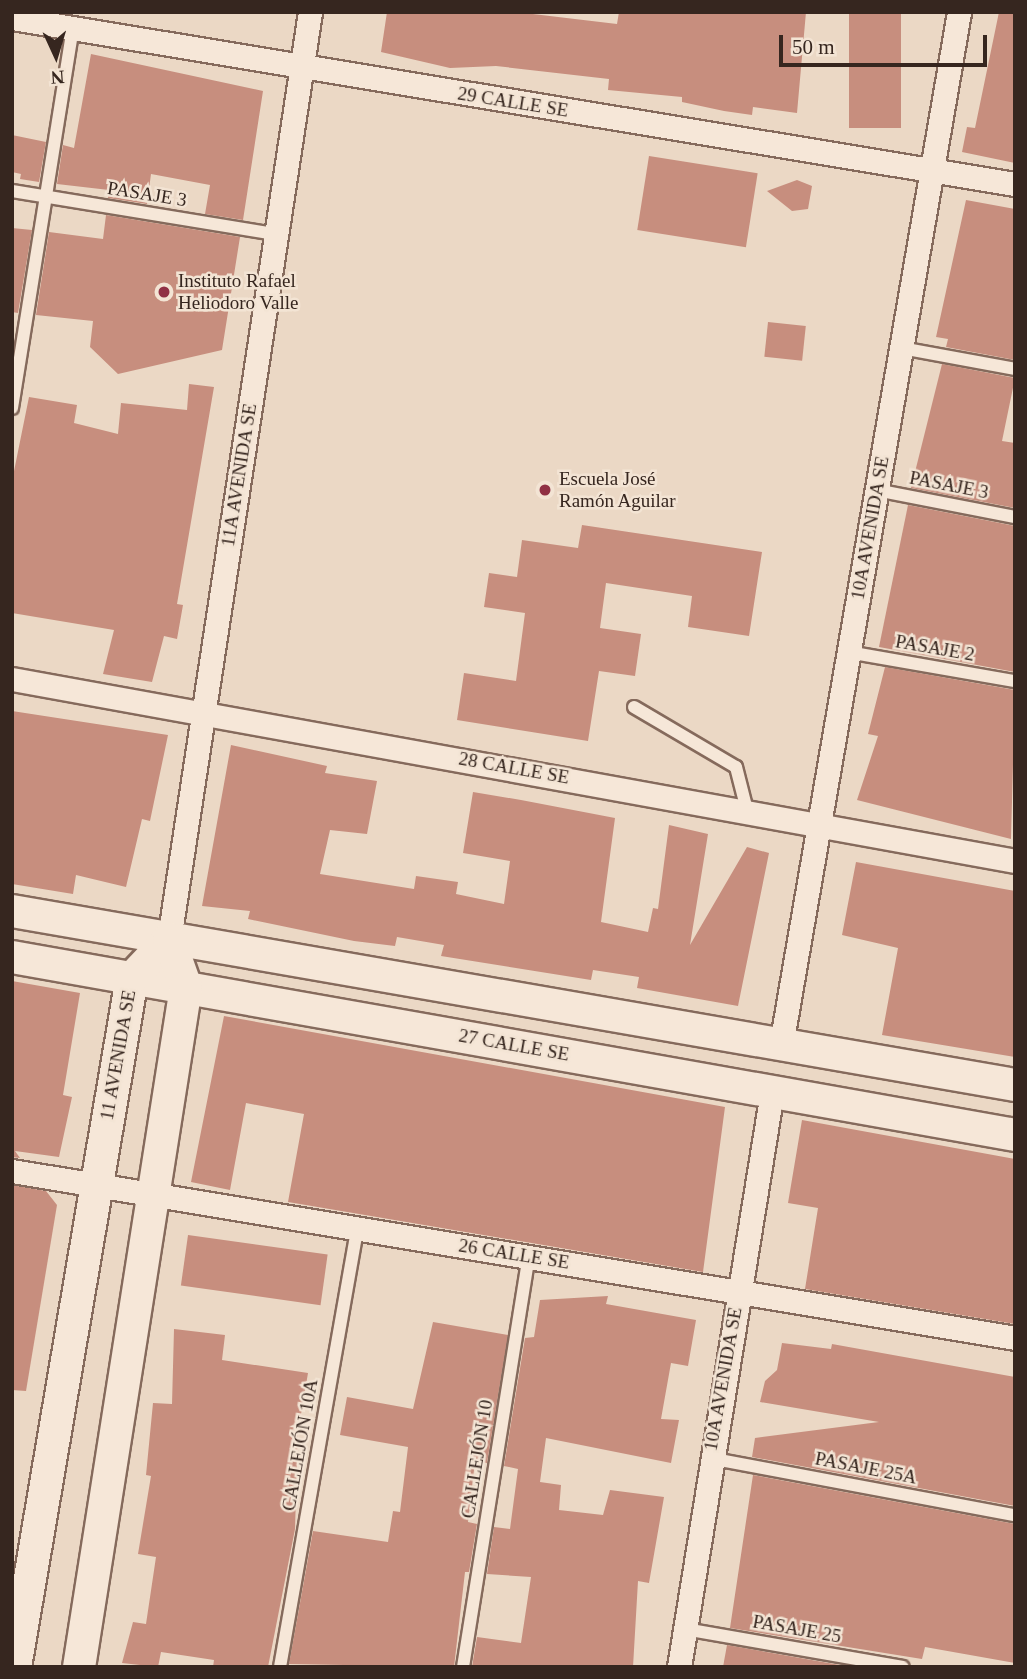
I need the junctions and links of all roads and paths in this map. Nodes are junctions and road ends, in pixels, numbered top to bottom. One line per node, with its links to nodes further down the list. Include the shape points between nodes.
1 (310, 12): 5 (street, 11A AVENIDA SE)
2 (959, 12): 6 (street, 10A AVENIDA SE)
3 (12, 18): 4 (street, 29 CALLE SE)
4 (73, 28): 5 (street, 29 CALLE SE); 9 (lane)
5 (301, 67): 6 (street, 29 CALLE SE); 10 (street, 11A AVENIDA SE)
6 (932, 170): 7 (street, 29 CALLE SE); 11 (street, 10A AVENIDA SE)
7 (1015, 184)
8 (12, 191): 9 (lane, PASAJE 3)
9 (48, 197): 10 (lane, PASAJE 3); 12 (lane)
10 (276, 234): 21 (street, 11A AVENIDA SE)
11 (901, 348): 13 (lane); 15 (street, 10A AVENIDA SE)
12 (17, 352): 14 (lane)
13 (1015, 369)
14 (12, 408)
15 (876, 491): 16 (lane, PASAJE 3); 17 (street, 10A AVENIDA SE)
16 (1015, 517)
17 (848, 652): 19 (lane, PASAJE 2); 23 (street, 10A AVENIDA SE)
18 (12, 679): 21 (street, 28 CALLE SE)
19 (1015, 681)
20 (634, 707): 22 (lane, via 736,767)
21 (204, 712): 22 (street, 28 CALLE SE); 26 (street, 11A AVENIDA SE)
22 (747, 810): 23 (street, 28 CALLE SE)
23 (818, 825): 24 (street, 28 CALLE SE); 30 (street, 10A AVENIDA SE)
24 (1015, 861)
25 (12, 911): 26 (main road)
26 (169, 939): 28 (main road, 11 AVENIDA SE); 29 (main road); 30 (main road)
27 (12, 957): 28 (main road, 27 CALLE SE)
28 (132, 978): 29 (main road, 27 CALLE SE); 35 (main road, 11 AVENIDA SE)
29 (186, 987): 32 (main road, 27 CALLE SE); 36 (main road)
30 (781, 1045): 31 (main road)
31 (1015, 1086)
32 (772, 1092): 33 (main road, 27 CALLE SE); 39 (street, 10A AVENIDA SE)
33 (1015, 1135)
34 (12, 1171): 35 (street, 26 CALLE SE)
35 (96, 1185): 36 (street, 26 CALLE SE); 44 (main road, 11 AVENIDA SE)
36 (152, 1195): 37 (street, 26 CALLE SE); 45 (main road)
37 (357, 1229): 38 (street, 26 CALLE SE); 46 (lane, CALLEJÓN 10A)
38 (529, 1257): 39 (street, 26 CALLE SE); 47 (lane, CALLEJÓN 10)
39 (738, 1291): 40 (street, 26 CALLE SE); 41 (street, 10A AVENIDA SE)
40 (1015, 1338)
41 (709, 1458): 42 (lane, PASAJE 25A); 43 (street, 10A AVENIDA SE)
42 (1015, 1515)
43 (685, 1629): 48 (street, 10A AVENIDA SE); 49 (lane, PASAJE 25)
44 (15, 1667)
45 (79, 1667)
46 (280, 1667)
47 (463, 1667)
48 (679, 1667)
49 (903, 1667)

